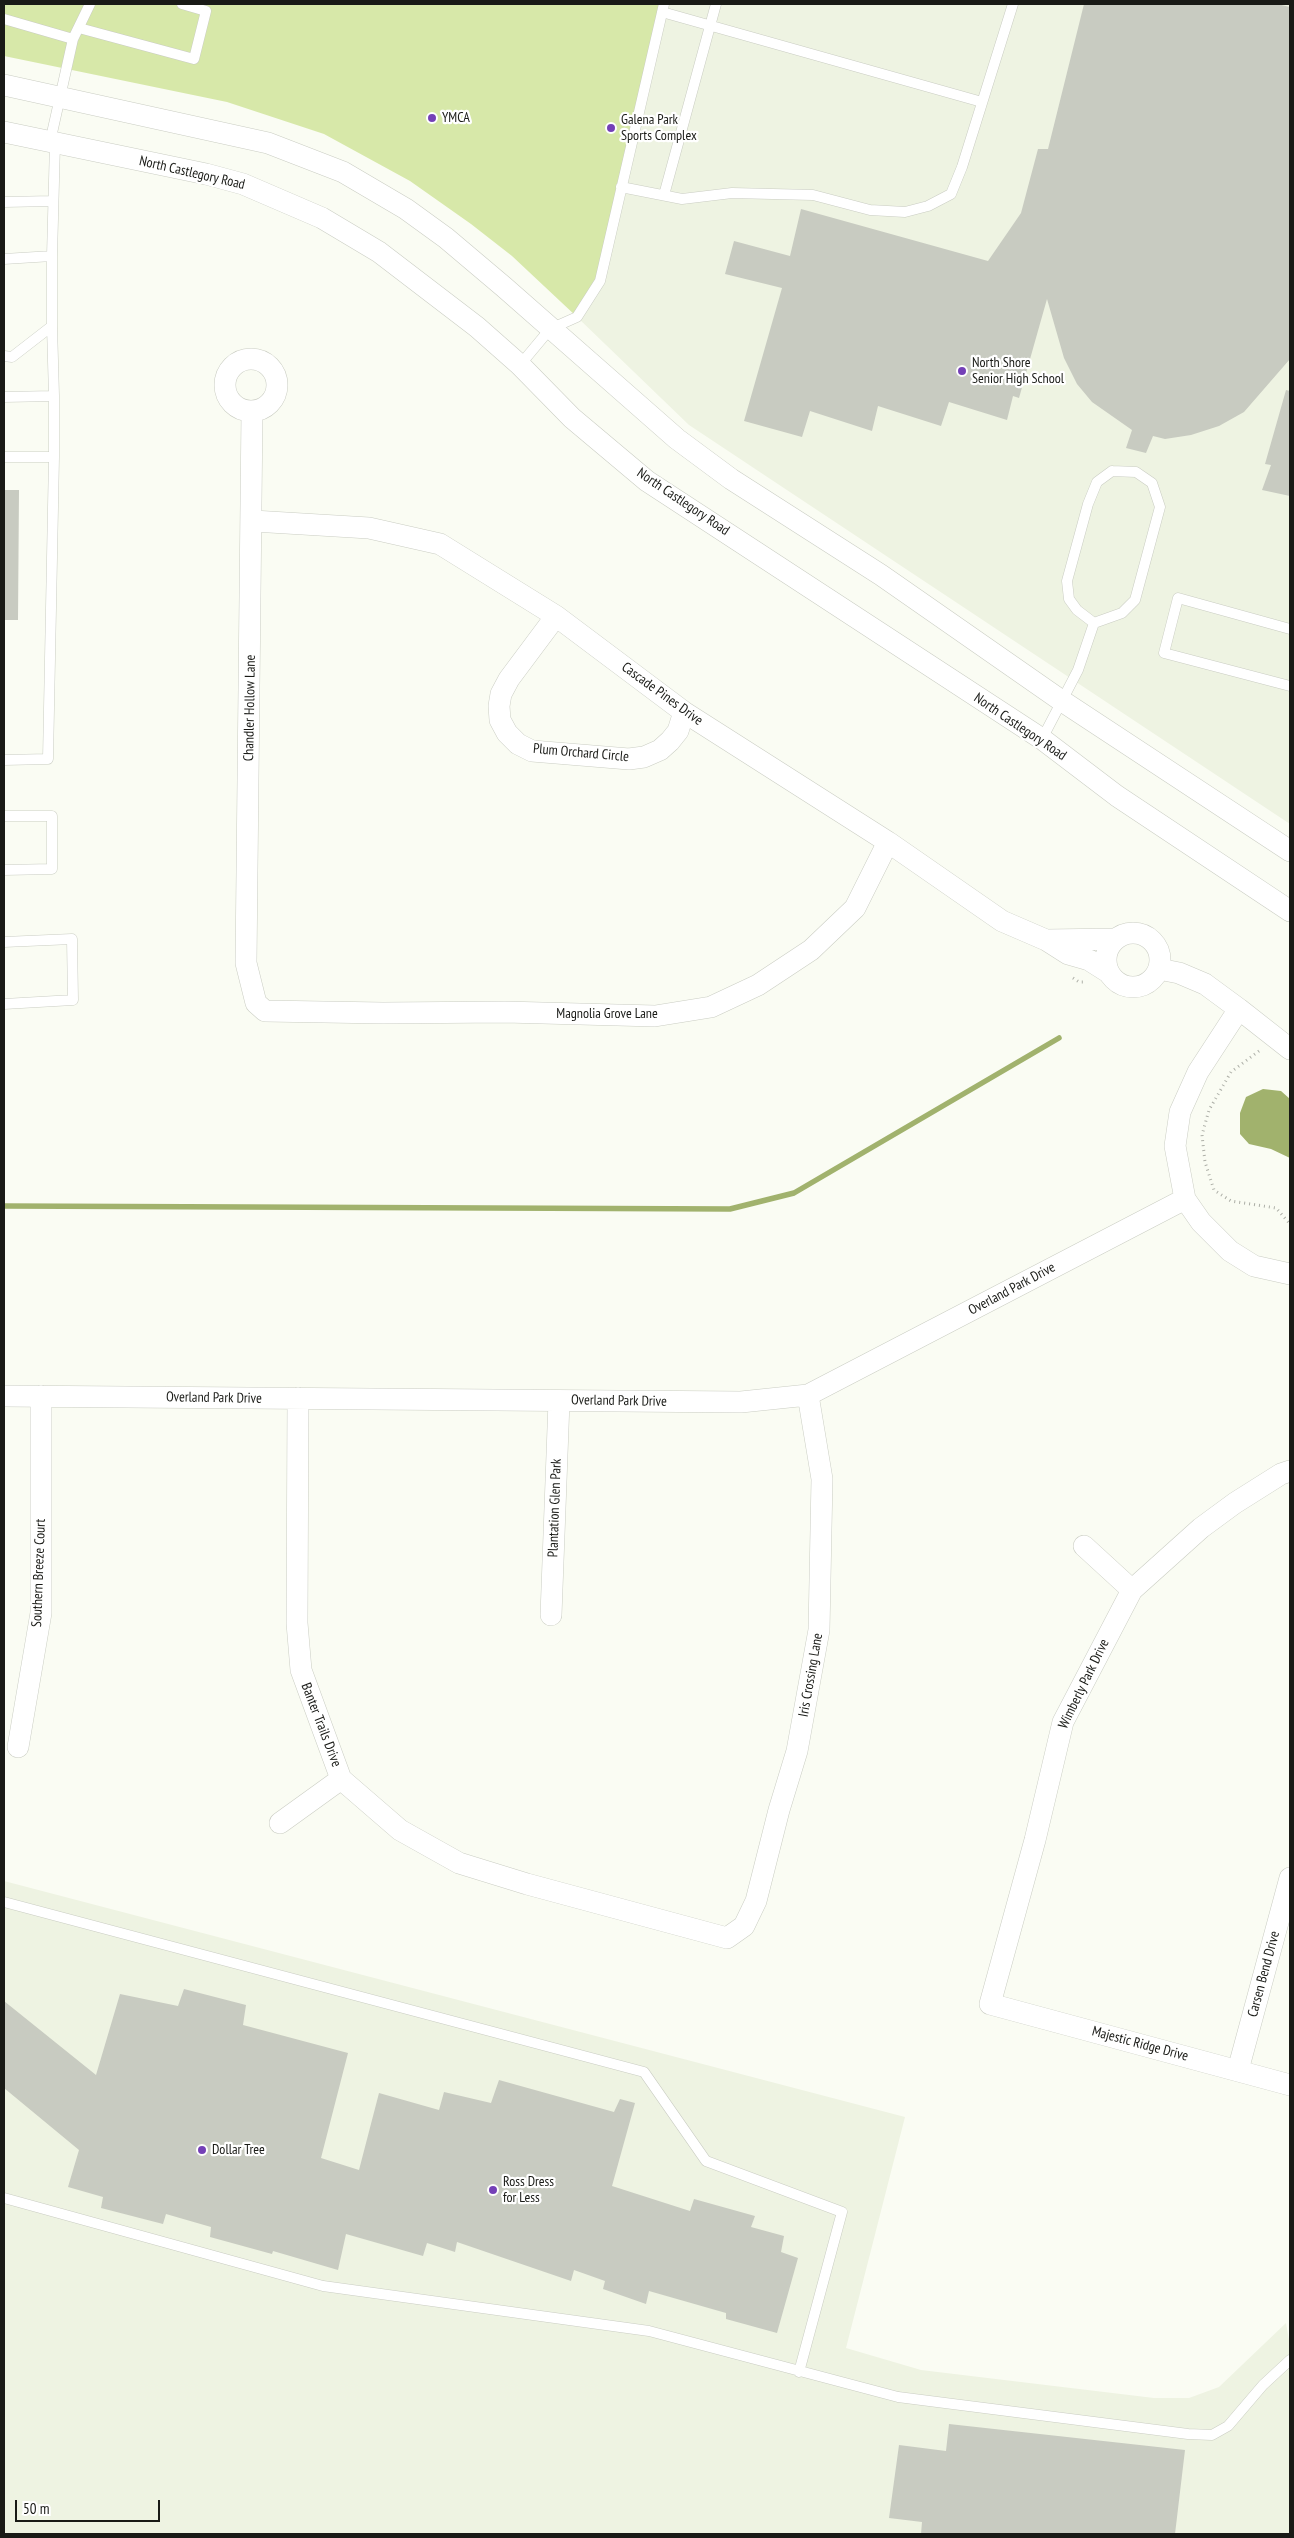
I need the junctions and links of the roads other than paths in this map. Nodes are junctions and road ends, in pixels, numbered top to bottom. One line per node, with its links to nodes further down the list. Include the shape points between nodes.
1 (90, 4): 8 (lane)
2 (182, 4): 8 (lane, via 206,11 194,59)
3 (716, 4): 7 (lane)
4 (1013, 4): 12 (lane)
5 (663, 8): 7 (lane); 15 (lane)
6 (4, 20): 9 (lane)
7 (710, 27): 12 (lane); 16 (lane)
8 (78, 28): 9 (lane)
9 (73, 39): 11 (lane)
10 (4, 85): 11 (street)
11 (60, 97): 14 (lane); 22 (street, via 268,143 343,172 406,209 446,238)
12 (982, 102): 16 (lane, via 951,194 928,206 904,212 870,210 813,195 732,193 682,199)
13 (4, 132): 14 (street, North Castlegory Road)
14 (52, 142): 17 (lane); 24 (street, North Castlegory Road, via 243,184 322,218 379,252 477,327)
15 (621, 187): 16 (lane); 22 (lane, via 600,281 578,318)
16 (664, 196)
17 (53, 201): 18 (lane); 19 (lane)
18 (4, 202)
19 (52, 256): 20 (lane); 21 (lane)
20 (4, 259)
21 (52, 326): 23 (lane, via 12,357); 25 (lane)
22 (550, 328): 24 (lane); 35 (street, via 677,439 731,479 881,575)
23 (4, 356)
24 (520, 365): 37 (street, North Castlegory Road, via 572,418 647,481)
25 (54, 396): 26 (lane); 29 (lane)
26 (4, 397)
27 (252, 412): 30 (street, Chandler Hollow Lane)
28 (4, 457): 29 (lane)
29 (54, 457): 38 (lane, via 48,759)
30 (253, 521): 31 (street, Cascade Pines Drive, via 369,528 440,544); 49 (street, Chandler Hollow Lane, via 246,963)
31 (556, 616): 36 (street, Cascade Pines Drive); 36 (street, Plum Orchard Circle, via 501,694 500,720 518,744 532,751 630,759 644,757 670,741 678,731)
32 (1094, 623): 32 (lane, via 1122,613 1135,600 1160,507 1152,483 1136,472 1112,471 1098,482 1088,504 1067,581 1069,599); 35 (lane, via 1078,670)
33 (1290, 629): 34 (lane, via 1178,598 1164,652)
34 (1290, 686)
35 (1062, 702): 37 (lane); 41 (street)
36 (684, 712): 40 (street, Cascade Pines Drive)
37 (1042, 739): 43 (street, North Castlegory Road, via 1117,796)
38 (4, 760)
39 (4, 816): 42 (lane, via 52,816 52,868)
40 (888, 842): 45 (street, Cascade Pines Drive, via 1002,921); 49 (street, Magnolia Grove Lane, via 855,908 811,950 758,985 711,1006 656,1016 590,1016 505,1012 282,1012 265,1010)
41 (1285, 845)
42 (4, 870)
43 (1290, 911)
44 (1115, 939): 45 (street, Cascade Pines Drive); 47 (street, via 1133,932 1147,936 1159,950); 48 (street, via 1106,953)
45 (1046, 940): 48 (street, Cascade Pines Drive)
46 (4, 942): 50 (lane, via 72,939 73,1000)
47 (1158, 969): 48 (street, via 1151,981 1133,987 1114,979); 51 (street, via 1179,973 1205,984)
48 (1108, 972)
49 (256, 1003)
50 (4, 1004)
51 (1239, 1009): 52 (street); 53 (street, via 1198,1072 1180,1112 1175,1146)
52 (1283, 1042)
53 (1185, 1199): 54 (street, via 1201,1222 1230,1251 1254,1266); 55 (street, Overland Park Drive)
54 (1290, 1274)
55 (808, 1395): 59 (street, Overland Park Drive, via 741,1402); 69 (street, Iris Crossing Lane, via 822,1479 819,1630 797,1751 756,1901 744,1926)
56 (4, 1396): 57 (street, Overland Park Drive)
57 (41, 1396): 58 (street, Overland Park Drive); 64 (street, Southern Breeze Court, via 41,1613)
58 (298, 1398): 59 (street, Overland Park Drive); 65 (street, Banter Trails Drive, via 297,1623 301,1670)
59 (559, 1401): 63 (street, Plantation Glen Park)
60 (1290, 1471): 62 (street, Wimberly Park Drive, via 1208,1523)
61 (1084, 1546): 62 (street)
62 (1132, 1590): 70 (street, Wimberly Park Drive, via 1063,1722)
63 (551, 1614)
64 (18, 1747)
65 (342, 1779): 66 (street); 69 (street, Banter Trails Drive, via 400,1830 459,1863)
66 (280, 1823)
67 (1290, 1878): 71 (street, Carsen Bend Drive)
68 (4, 1902): 75 (lane, via 644,2072 706,2161 842,2212)
69 (727, 1938)
70 (990, 2004): 71 (street, Majestic Ridge Drive)
71 (1238, 2070): 72 (street, Majestic Ridge Drive)
72 (1290, 2085)
73 (4, 2198): 75 (lane, via 323,2286 649,2331)
74 (1290, 2360): 75 (lane, via 1228,2426 1212,2435 898,2397)
75 (799, 2372)

